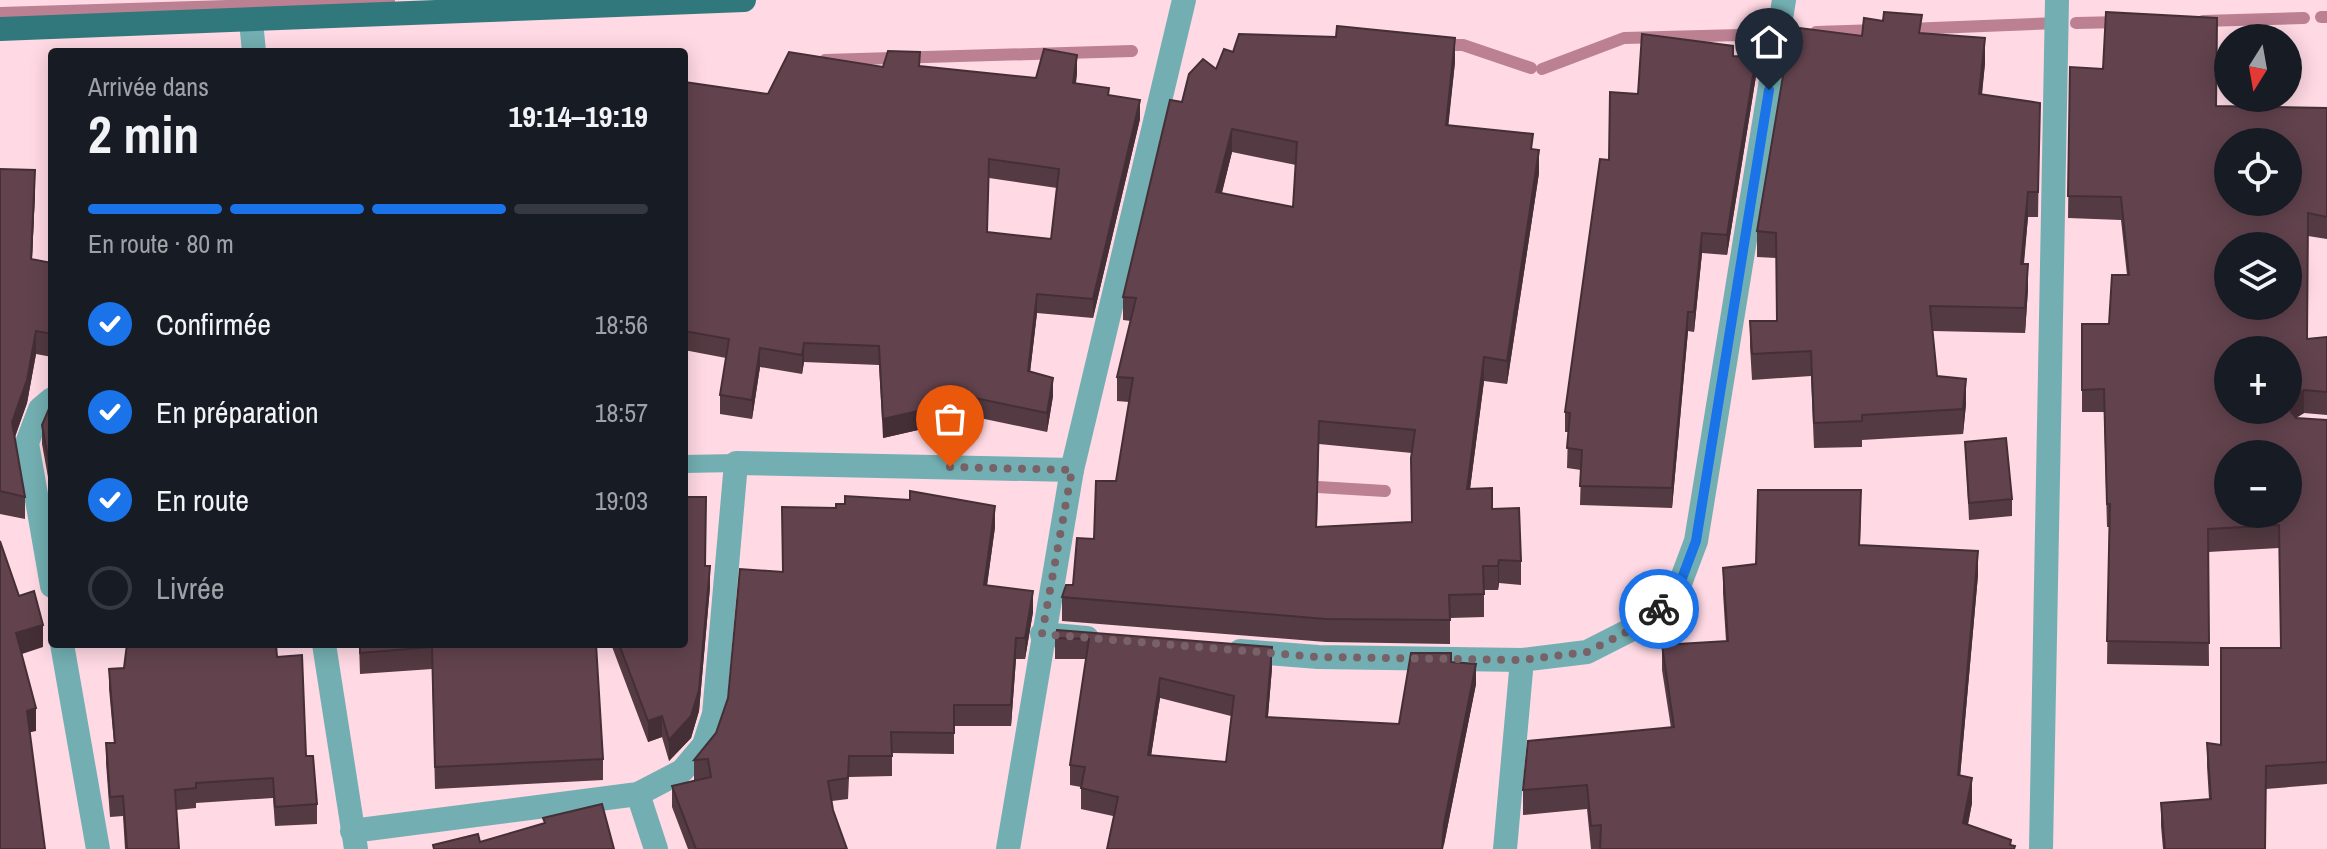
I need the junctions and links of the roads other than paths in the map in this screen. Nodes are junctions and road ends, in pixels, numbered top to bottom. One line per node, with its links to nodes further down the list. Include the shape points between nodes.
1 (744, 0): 5 (main road)
2 (1184, 0): 11 (street)
3 (1784, 0): 18 (street, via 1696,541 1678,589 1648,621 1587,652)
4 (2057, 0): 25 (street)
5 (251, 21): 6 (main road); 7 (street)
6 (0, 29)
7 (254, 48)
8 (48, 402): 12 (street, via 40,409 27,443)
9 (736, 463): 10 (lane); 11 (street); 19 (street, via 714,714 704,745 682,771)
10 (688, 464)
11 (1072, 470): 13 (street)
12 (48, 563)
13 (1042, 634): 14 (street); 23 (street)
14 (1103, 639)
15 (63, 648): 21 (street)
16 (325, 648): 20 (street)
17 (1211, 648): 18 (street, via 1318,657)
18 (1522, 660): 24 (street)
19 (638, 794): 20 (street); 22 (street)
20 (354, 840)
21 (98, 849)
22 (656, 849)
23 (1008, 849)
24 (1505, 849)
25 (2041, 849)

